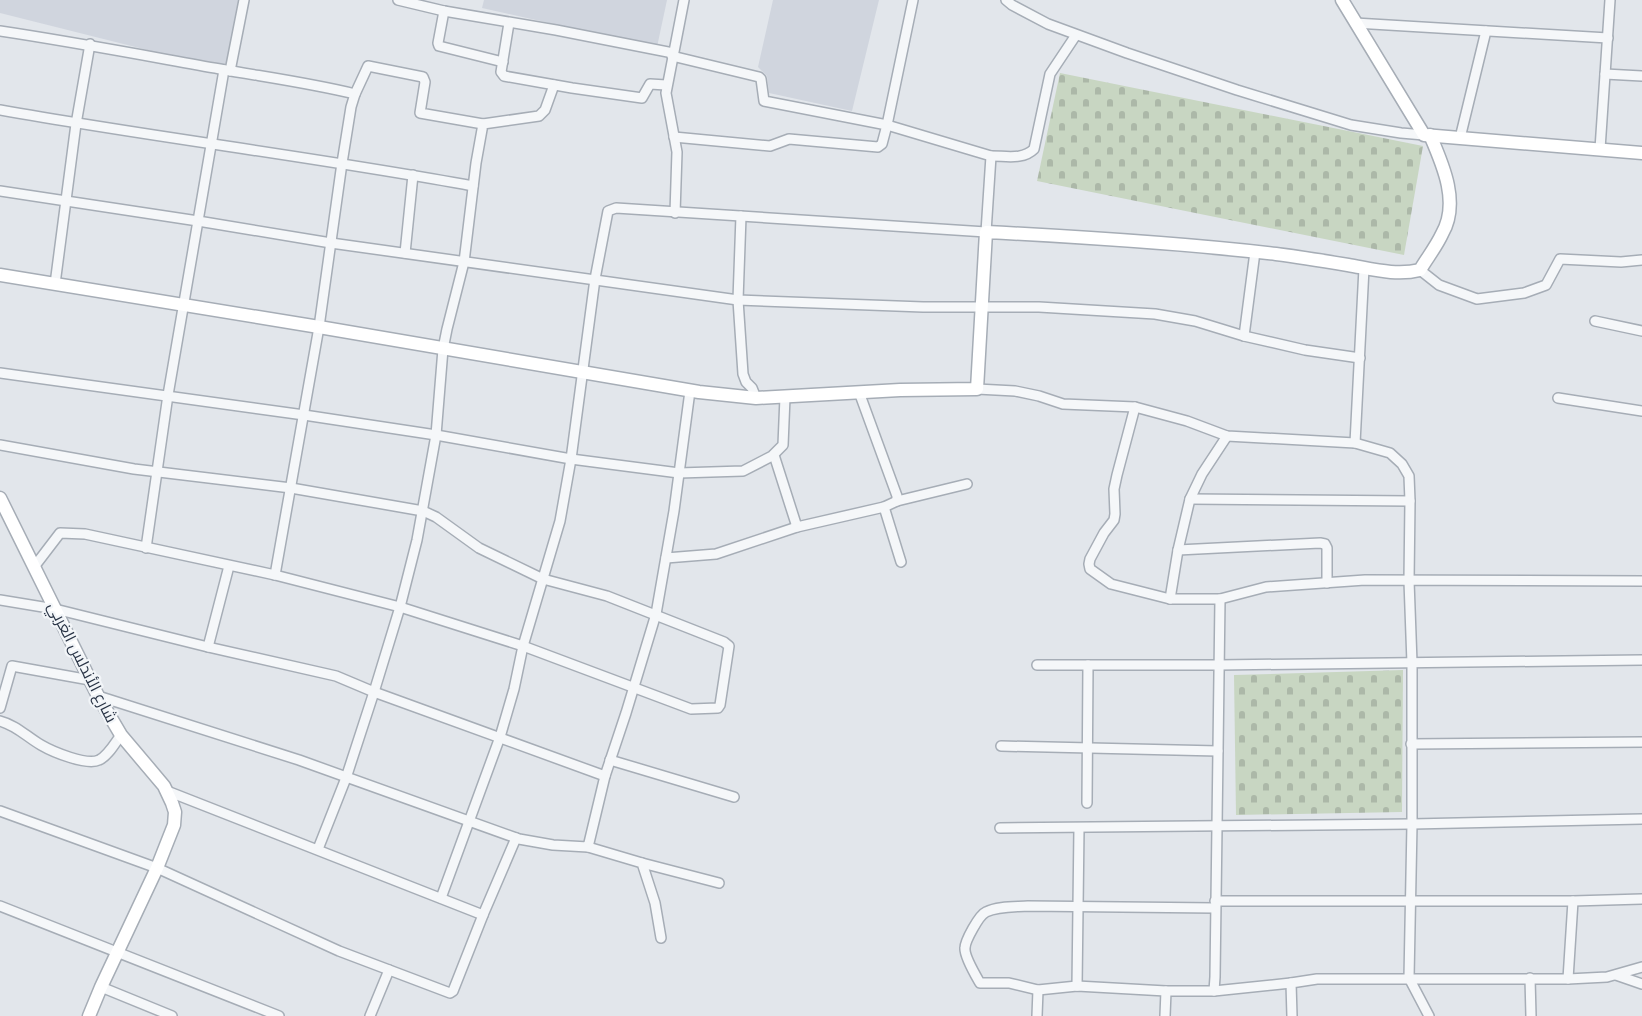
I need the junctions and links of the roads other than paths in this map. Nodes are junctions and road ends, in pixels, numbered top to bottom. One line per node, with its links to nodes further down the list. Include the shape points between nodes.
1 (244, 0): 18 (street)
2 (398, 0): 8 (street)
3 (684, 0): 16 (street)
4 (913, 0): 27 (street)
5 (1005, 0): 13 (street)
6 (1342, 0): 10 (street)
7 (1610, 0): 14 (street)
8 (444, 11): 9 (street); 17 (street, via 439,46)
9 (509, 23): 16 (street); 17 (street)
10 (1355, 23): 12 (street); 28 (street)
11 (0, 31): 15 (street)
12 (1486, 31): 14 (street); 30 (street)
13 (1076, 35): 28 (street, via 1351,125); 34 (street, via 1050,74 1034,148 1023,156)
14 (1608, 38): 19 (street)
15 (90, 44): 18 (street); 25 (street)
16 (672, 54): 22 (street); 27 (street, via 759,77 764,101)
17 (503, 62): 21 (street, via 504,76)
18 (227, 70): 23 (street); 31 (street)
19 (1605, 74): 20 (street); 32 (street)
20 (1642, 76)
21 (554, 85): 22 (street, via 642,98 650,84); 26 (street, via 539,116)
22 (666, 85): 29 (street)
23 (355, 94): 26 (street, via 368,66 423,77 421,114); 35 (street)
24 (0, 110): 25 (street)
25 (76, 124): 31 (street); 39 (street)
26 (483, 124): 37 (street)
27 (887, 125): 29 (street, via 878,147 789,139 770,146); 34 (street)
28 (1427, 135): 30 (street); 50 (street, via 1438,153 1449,187 1450,211 1444,232)
29 (674, 137): 40 (street)
30 (1460, 138): 32 (street)
31 (212, 144): 35 (street); 42 (street)
32 (1600, 149): 33 (street)
33 (1642, 153)
34 (992, 156): 43 (street)
35 (342, 164): 36 (street); 44 (street)
36 (413, 175): 37 (street); 46 (street)
37 (473, 186): 48 (street)
38 (0, 191): 39 (street)
39 (65, 202): 42 (street); 53 (street)
40 (675, 213): 41 (street); 52 (street, via 616,208 608,211)
41 (741, 216): 43 (street); 54 (street)
42 (198, 221): 44 (street); 55 (street)
43 (986, 232): 45 (street); 56 (street)
44 (331, 243): 46 (street); 58 (street)
45 (1255, 252): 49 (street); 60 (street)
46 (405, 253): 48 (street)
47 (1642, 260): 50 (street, via 1560,259 1546,285 1477,299 1439,285)
48 (464, 262): 52 (street); 61 (street)
49 (1364, 268): 50 (street, via 1409,273); 62 (street)
50 (1420, 270)
51 (0, 275): 53 (street)
52 (595, 279): 54 (street); 64 (street)
53 (55, 284): 55 (street)
54 (738, 300): 56 (street); 70 (street, via 742,374)
55 (183, 305): 58 (street); 68 (street)
56 (981, 308): 60 (street, via 1039,306 1155,314); 65 (street)
57 (1595, 321): 59 (street)
58 (319, 327): 61 (street); 74 (street)
59 (1642, 332)
60 (1244, 336): 62 (street)
61 (443, 349): 64 (street); 75 (street)
62 (1360, 358): 77 (street)
63 (0, 373): 68 (street)
64 (583, 373): 66 (street); 80 (street)
65 (977, 389): 67 (street); 72 (street, via 1015,391 1063,405)
66 (690, 391): 70 (street); 82 (street)
67 (859, 392): 69 (street); 87 (street)
68 (168, 395): 74 (street); 81 (street)
69 (785, 397): 70 (street); 79 (street, via 783,445)
70 (756, 398)
71 (1558, 398): 73 (street)
72 (1135, 407): 76 (street); 104 (street, via 1114,489 1114,520 1089,564 1110,584)
73 (1642, 411)
74 (304, 415): 75 (street); 84 (street)
75 (436, 435): 80 (street); 90 (street)
76 (1227, 436): 77 (street); 86 (street)
77 (1355, 443): 88 (street, via 1390,453 1402,464 1409,476)
78 (0, 445): 81 (street)
79 (774, 455): 82 (street, via 743,471); 92 (street)
80 (571, 459): 82 (street); 100 (street, via 560,521)
81 (158, 472): 84 (street); 93 (street)
82 (679, 473): 95 (street)
83 (967, 484): 87 (street)
84 (291, 488): 90 (street); 99 (street)
85 (0, 498): 91 (street, شارع الأندلس الغربي)
86 (1190, 499): 88 (street); 94 (street)
87 (897, 501): 89 (street)
88 (1410, 501): 102 (street)
89 (884, 507): 92 (street); 96 (street)
90 (423, 511): 100 (street, via 436,516 472,544); 107 (street)
91 (6, 520): 98 (street, شارع الأندلس الغربي)
92 (797, 527): 95 (street, via 716,554)
93 (146, 548): 97 (street); 98 (street, via 64,532 57,535)
94 (1178, 550): 103 (street, via 1320,543 1327,548); 104 (street)
95 (666, 558): 109 (street)
96 (901, 562)
97 (229, 566): 99 (street); 111 (street)
98 (34, 567): 108 (street, شارع الأندلس الغربي)
99 (275, 575): 107 (street)
100 (543, 579): 109 (street); 110 (street)
101 (1642, 580): 102 (street)
102 (1408, 581): 103 (street); 113 (street)
103 (1327, 582): 105 (street, via 1266,587)
104 (1170, 599): 105 (street)
105 (1220, 599): 116 (street)
106 (0, 600): 108 (street)
107 (400, 607): 110 (street); 119 (street)
108 (55, 609): 111 (street); 117 (street, شارع الأندلس الغربي)
109 (656, 614): 118 (street); 118 (street, via 729,645 720,705 691,709)
110 (523, 646): 118 (street); 124 (street)
111 (208, 647): 119 (street, via 336,676)
112 (1642, 660): 113 (street)
113 (1412, 663): 116 (street); 126 (street)
114 (1037, 665): 115 (street)
115 (1088, 665): 116 (street); 128 (street)
116 (1220, 665): 129 (street)
117 (90, 680): 120 (street, شارع الأندلس الغربي); 121 (street, via 12,666)
118 (634, 688): 130 (street)
119 (374, 692): 124 (street); 132 (street)
120 (98, 696): 123 (street, شارع الأندلس الغربي); 132 (street, via 256,745)
121 (0, 708)
122 (0, 721): 123 (street, via 42,746 87,762 103,758)
123 (121, 735): 133 (street, شارع الأندلس الغربي)
124 (500, 737): 131 (street); 138 (street)
125 (1642, 742): 126 (street)
126 (1411, 744): 139 (street)
127 (1001, 746): 128 (street)
128 (1088, 748): 129 (street); 135 (street)
129 (1218, 751): 140 (street)
130 (610, 760): 131 (street); 134 (street)
131 (605, 776): 144 (street)
132 (346, 778): 138 (street); 145 (street)
133 (167, 791): 145 (street); 147 (street, شارع الأندلس الغربي, via 175,812 174,825)
134 (734, 797)
135 (1087, 803)
136 (0, 811): 147 (street)
137 (1642, 819): 139 (street)
138 (470, 820): 143 (street); 149 (street)
139 (1412, 824): 140 (street); 151 (street)
140 (1217, 825): 142 (street); 153 (street)
141 (1000, 828): 142 (street)
142 (1079, 828): 155 (street)
143 (516, 838): 144 (street); 156 (street)
144 (588, 847): 146 (street)
145 (318, 849): 149 (street)
146 (642, 863): 148 (street); 157 (street)
147 (157, 868): 158 (street, شارع الأندلس الغربي); 160 (street)
148 (719, 883)
149 (441, 898): 156 (street)
150 (1642, 899): 152 (street)
151 (1410, 901): 152 (street); 153 (street); 162 (street)
152 (1573, 901): 164 (street)
153 (1215, 904): 155 (street); 171 (street)
154 (0, 906): 158 (street)
155 (1078, 907): 167 (street); 169 (street, via 1003,908 986,912 976,921 964,948 979,982 1009,983)
156 (483, 915): 160 (street, via 452,993)
157 (661, 938)
158 (118, 952): 168 (street, شارع الأندلس الغربي); 174 (street)
159 (1642, 967): 161 (street)
160 (389, 970): 175 (street)
161 (1616, 975): 164 (street); 166 (street)
162 (1409, 978): 163 (street); 165 (street); 179 (street)
163 (1530, 978): 164 (street); 180 (street)
164 (1568, 979)
165 (1291, 983): 171 (street); 178 (street)
166 (1642, 984)
167 (1077, 986): 169 (street); 170 (street)
168 (101, 987): 172 (street, شارع الأندلس الغربي); 173 (street)
169 (1038, 990): 176 (street)
170 (1166, 991): 171 (street); 177 (street)
171 (1214, 991)
172 (89, 1016)
173 (172, 1016)
174 (279, 1016)
175 (370, 1016)
176 (1037, 1016)
177 (1165, 1016)
178 (1292, 1016)
179 (1429, 1016)
180 (1531, 1016)

